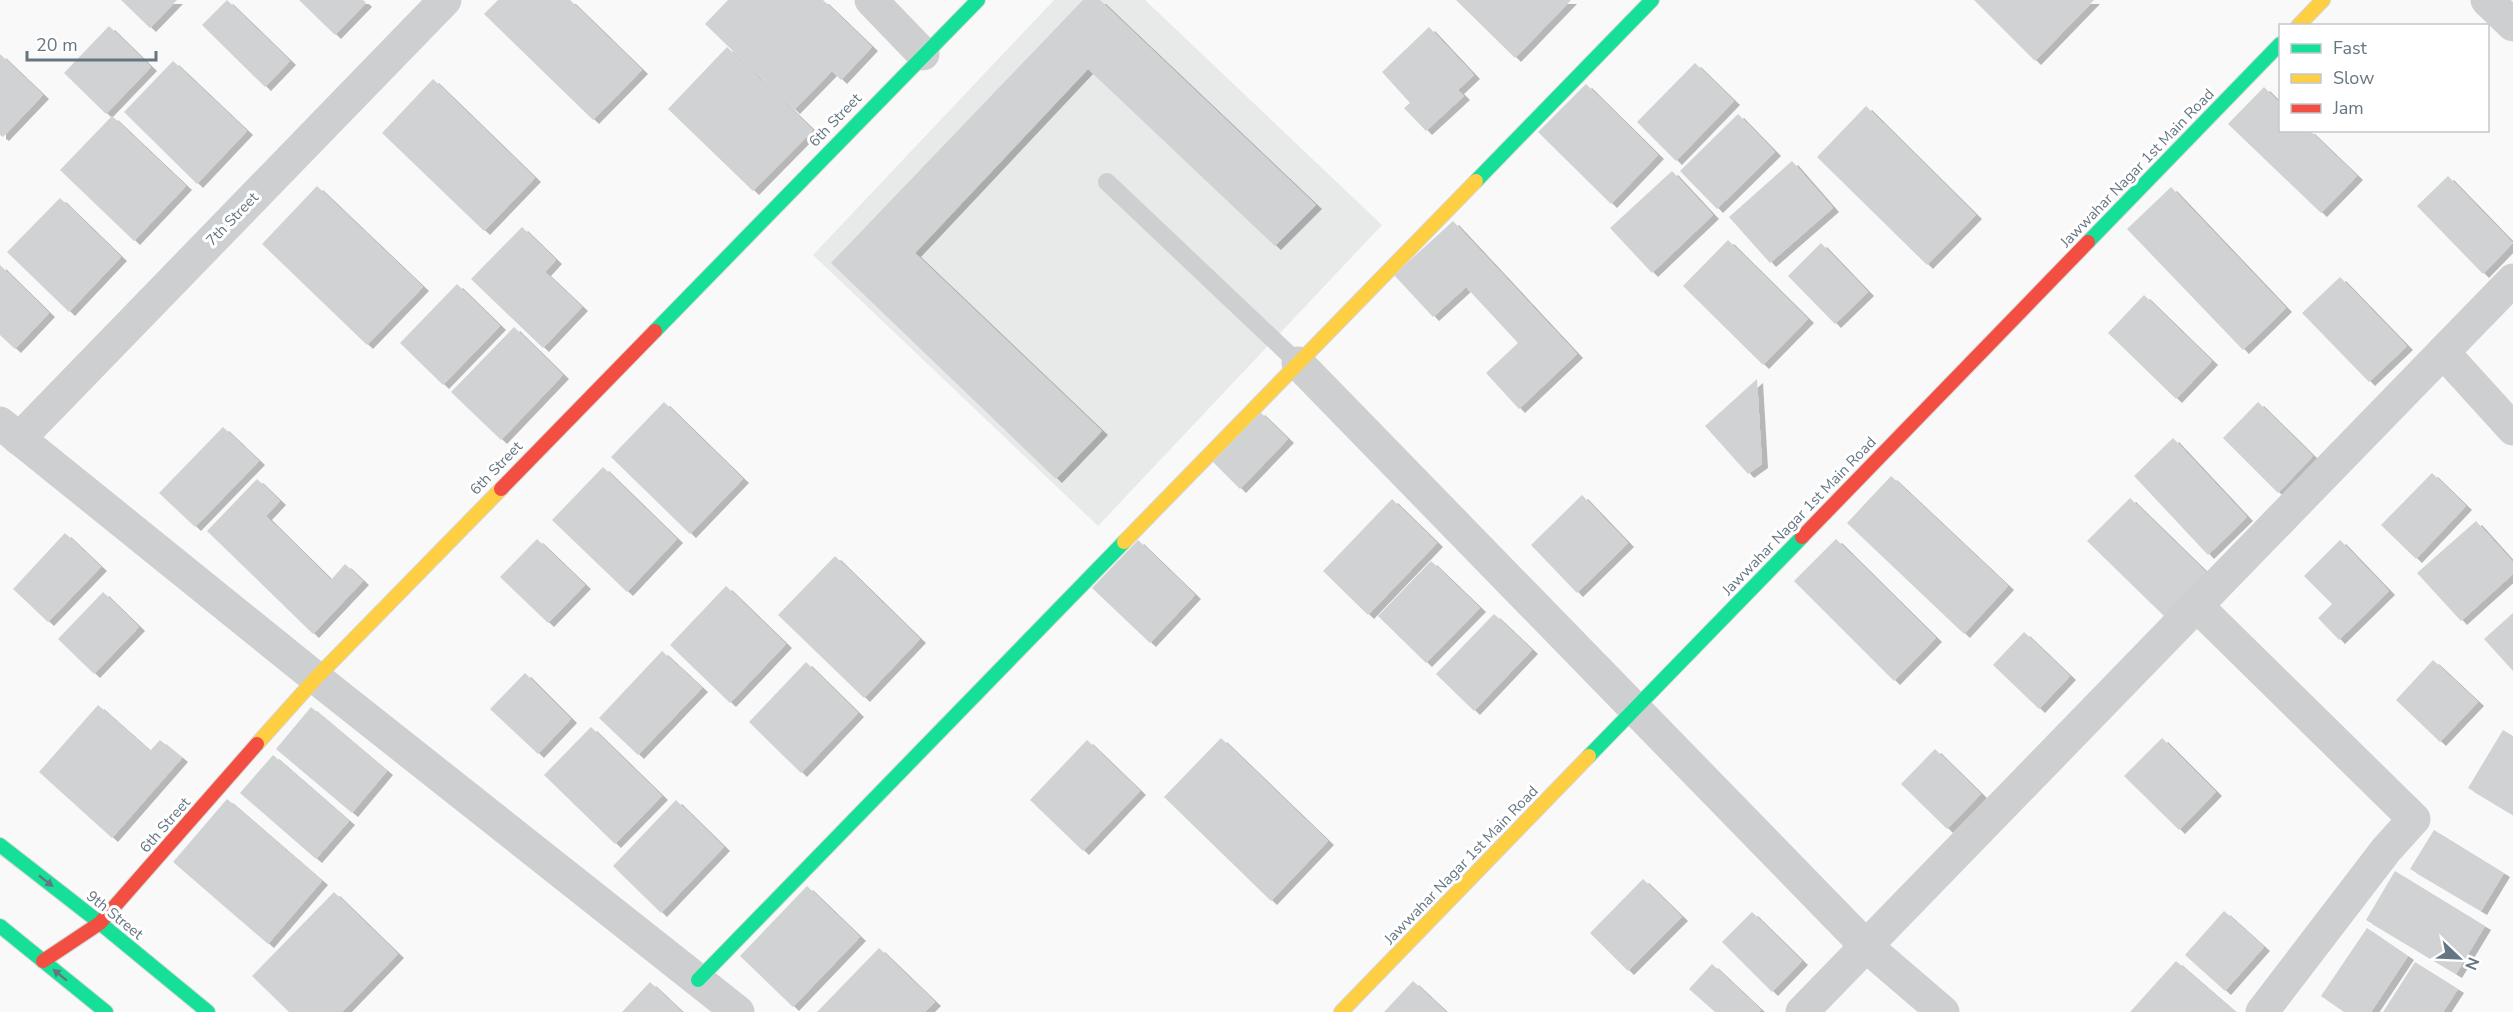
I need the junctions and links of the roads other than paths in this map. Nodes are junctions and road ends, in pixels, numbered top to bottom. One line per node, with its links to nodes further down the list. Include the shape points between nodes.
1 (445, 0): 16 (street, 7th Street)
2 (871, 0): 10 (street)
3 (978, 0): 10 (street, 6th Street)
4 (1652, 0): 14 (street)
5 (2323, 0): 7 (street)
6 (2487, 0): 8 (street)
7 (2300, 24)
8 (2513, 25)
9 (2279, 45): 19 (street, Jawwahar Nagar 1st Main Road)
10 (923, 54): 18 (street, 6th Street)
11 (1107, 182): 14 (lane)
12 (2513, 280): 13 (street)
13 (2443, 352): 15 (street); 17 (street)
14 (1298, 363): 19 (street); 25 (street)
15 (2513, 429)
16 (9, 431): 18 (street)
17 (2197, 606): 23 (street); 32 (street, via 2414,819)
18 (316, 678): 21 (street, 6th Street); 25 (street)
19 (1635, 709): 23 (street); 29 (street, Jawwahar Nagar 1st Main Road)
20 (0, 845): 21 (street, 9th Street, one-way to 21)
21 (100, 923): 24 (street, 6th Street); 27 (street, 9th Street)
22 (0, 926): 24 (street)
23 (1866, 946): 30 (street); 31 (street)
24 (43, 961): 26 (street, one-way to 24)
25 (698, 980): 28 (street)
26 (105, 1012)
27 (208, 1012)
28 (738, 1012)
29 (1341, 1012)
30 (1802, 1012)
31 (1943, 1012)
32 (2262, 1012)

